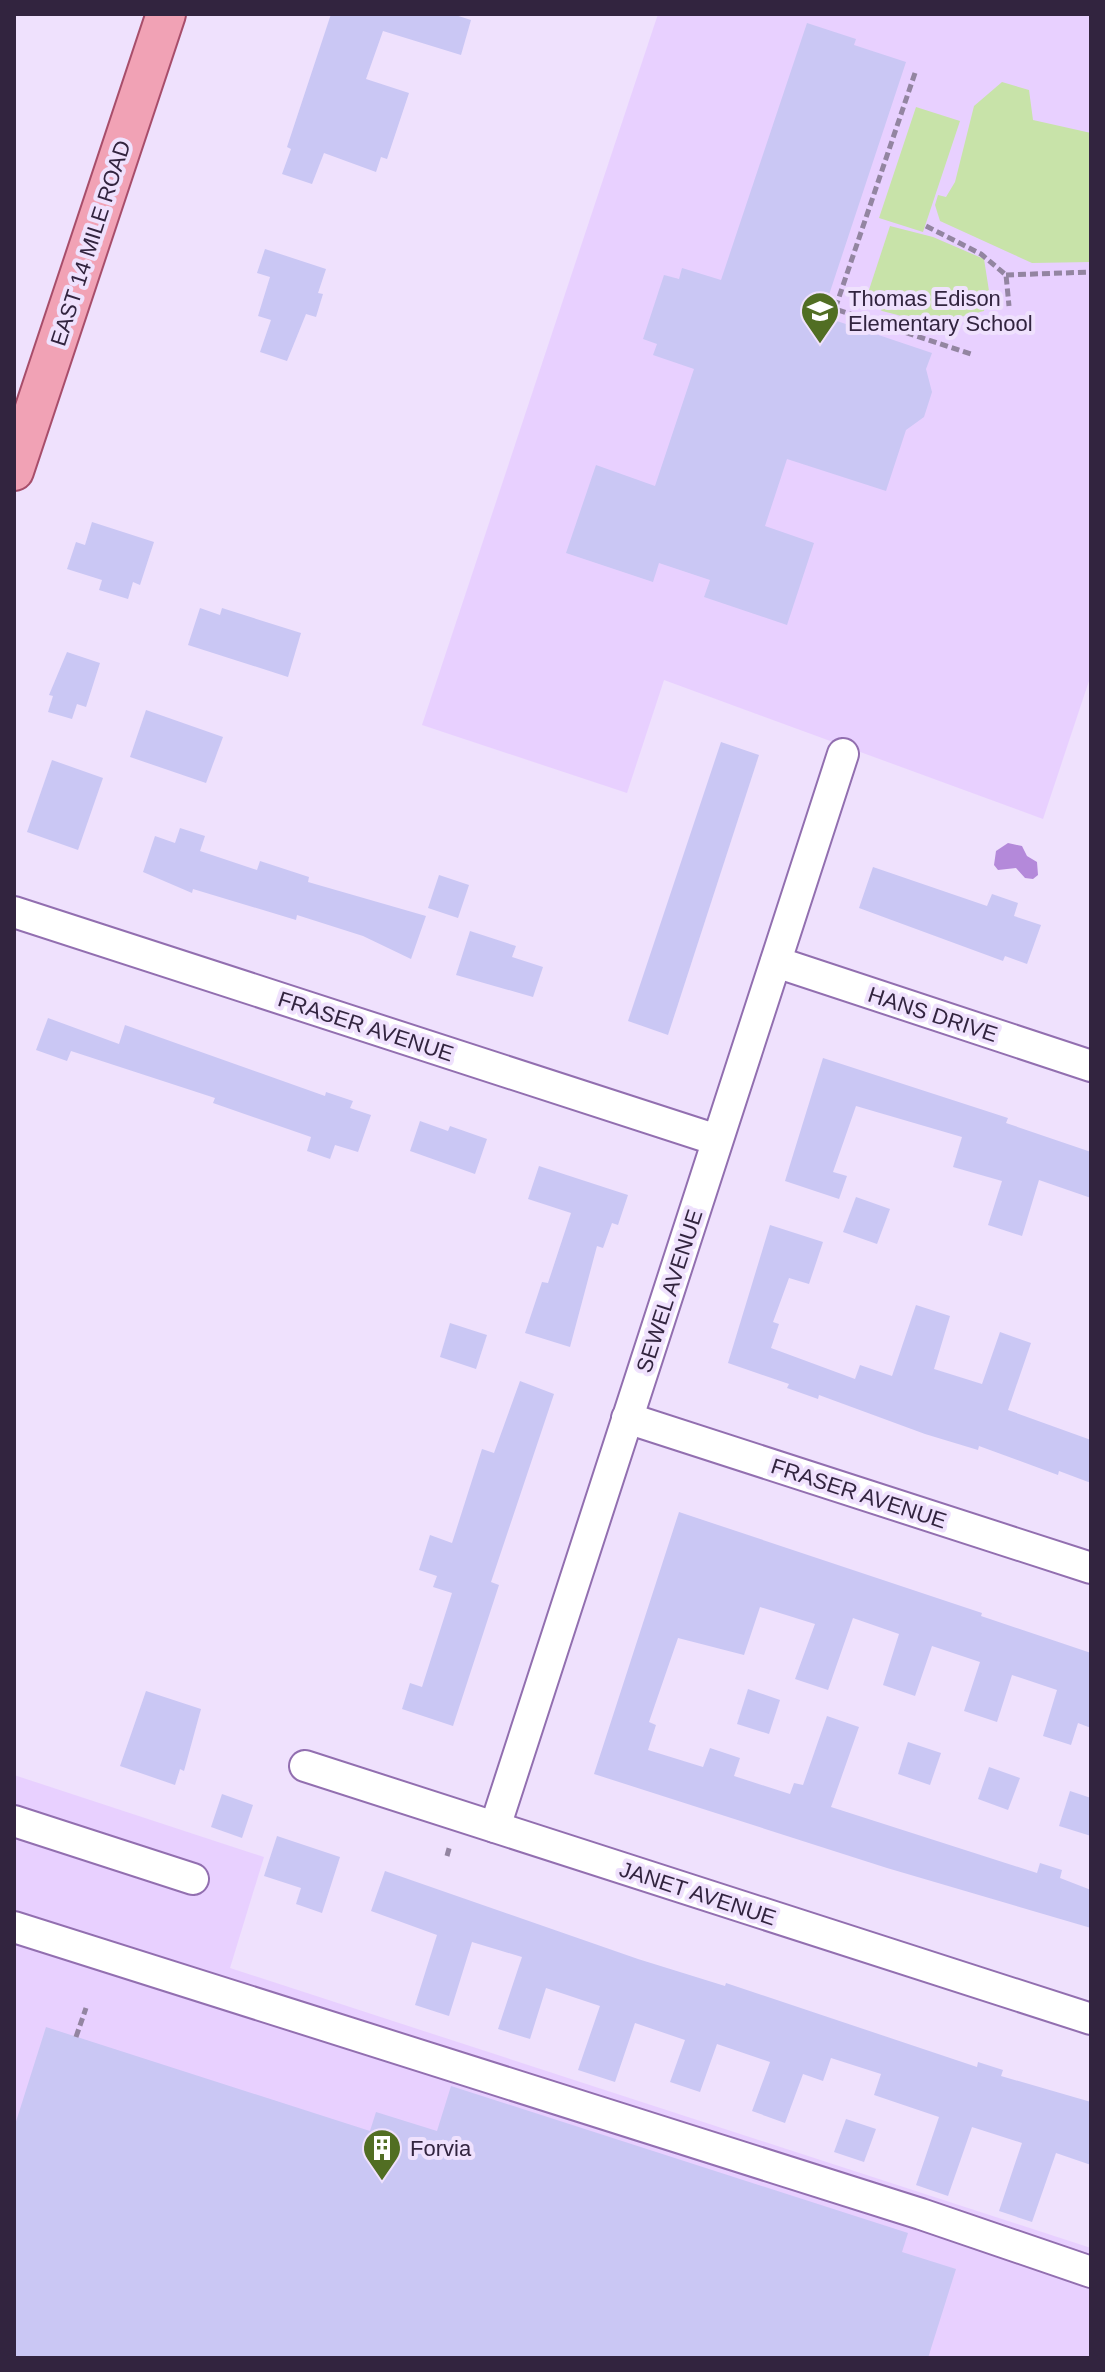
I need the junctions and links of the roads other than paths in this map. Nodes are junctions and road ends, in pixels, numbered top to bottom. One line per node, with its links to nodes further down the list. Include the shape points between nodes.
1 (166, 14): 2 (main road, EAST 14 MILE ROAD)
2 (14, 471)
3 (843, 754): 5 (street, SEWEL AVENUE)
4 (14, 912): 7 (street, FRASER AVENUE)
5 (776, 962): 6 (street, HANS DRIVE); 7 (street, SEWEL AVENUE)
6 (1091, 1066)
7 (717, 1140): 8 (street, SEWEL AVENUE)
8 (627, 1418): 9 (street, FRASER AVENUE); 12 (street, SEWEL AVENUE)
9 (1091, 1568)
10 (305, 1766): 12 (street, JANET AVENUE)
11 (14, 1821): 13 (street)
12 (495, 1827): 15 (street, JANET AVENUE)
13 (193, 1879)
14 (15, 1930): 16 (street)
15 (1091, 2019)
16 (1091, 2272)

